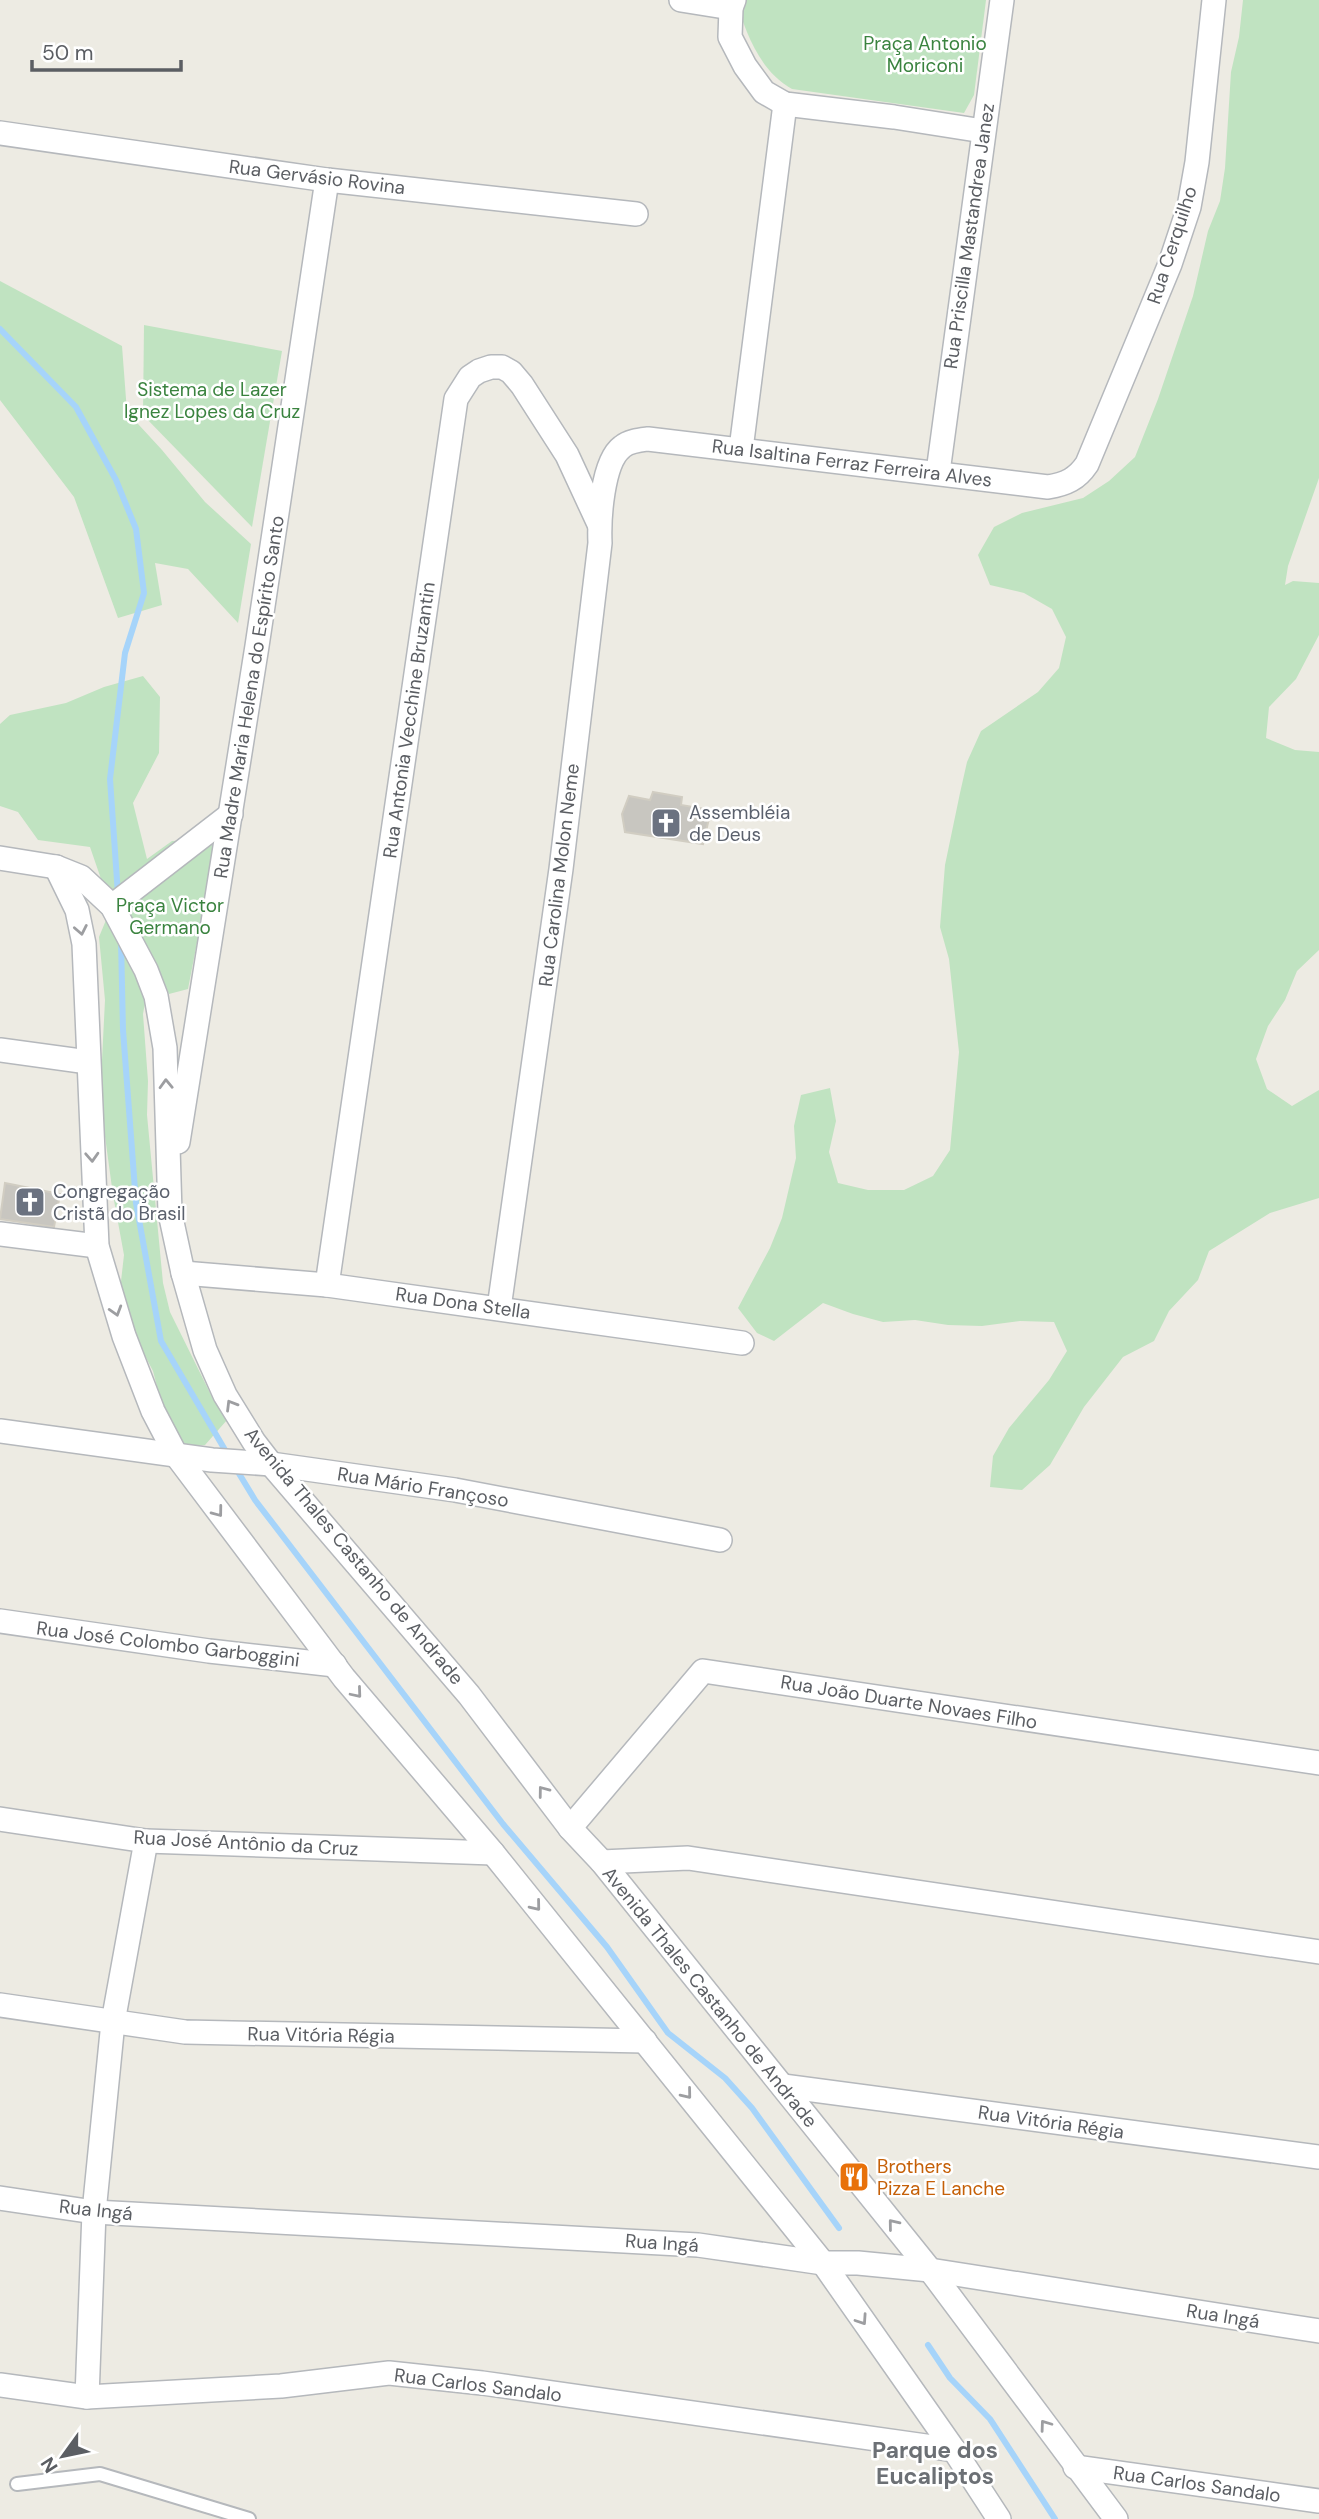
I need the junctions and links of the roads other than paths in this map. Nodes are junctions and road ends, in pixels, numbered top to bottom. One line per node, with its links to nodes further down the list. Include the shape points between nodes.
1 (681, 0): 4 (street)
2 (1002, 0): 6 (street, Rua Priscilla Mastandrea Janez)
3 (1214, 0): 13 (street, Rua Cerquilho, via 1189,207 1170,264)
4 (733, 4): 5 (street, via 730,37 745,66 764,92)
5 (791, 105): 6 (street); 11 (street)
6 (983, 131): 12 (street, Rua Priscilla Mastandrea Janez)
7 (0, 133): 8 (street, Rua Gervásio Rovina)
8 (327, 180): 9 (street, Rua Gervásio Rovina); 15 (street, Rua Madre Maria Helena do Espírito Santo)
9 (636, 214)
10 (623, 445): 11 (street, Rua Isaltina Ferraz Ferreira Alves, via 648,439); 14 (street, Rua Carolina Molon Neme, via 608,470)
11 (741, 449): 12 (street, Rua Isaltina Ferraz Ferreira Alves)
12 (938, 472): 13 (street, Rua Isaltina Ferraz Ferreira Alves, via 1048,487)
13 (1079, 476)
14 (599, 524): 25 (street, Rua Antonia Vecchine Bruzantin, via 567,455 511,372 491,367 470,377 456,399); 26 (street, Rua Carolina Molon Neme, via 561,869)
15 (231, 814): 18 (street); 21 (street, Rua Madre Maria Helena do Espírito Santo)
16 (0, 859): 17 (street, Avenida Thales Castanho de Andrade)
17 (56, 867): 18 (street, Avenida Thales Castanho de Andrade, via 81,877); 20 (street, one-way to 20, via 77,910 83,944)
18 (113, 906): 21 (street, Avenida Thales Castanho de Andrade, one-way to 18, via 164,1048 156,996)
19 (0, 1050): 20 (street)
20 (88, 1062): 23 (street, one-way to 23)
21 (170, 1213): 24 (street, Avenida Thales Castanho de Andrade)
22 (0, 1234): 23 (street)
23 (97, 1246): 29 (street, one-way to 29, via 124,1336 153,1412)
24 (183, 1273): 25 (street, Rua Dona Stella); 30 (street, Avenida Thales Castanho de Andrade, one-way to 24, via 225,1395 205,1350)
25 (327, 1285): 26 (street, Rua Dona Stella)
26 (499, 1308): 27 (street, Rua Dona Stella)
27 (742, 1342)
28 (0, 1431): 29 (street, Rua Mário Françoso)
29 (176, 1455): 30 (street, Rua Mário Françoso); 33 (street, one-way to 33)
30 (271, 1464): 31 (street, Rua Mário Françoso, via 455,1490); 36 (street, Avenida Thales Castanho de Andrade, one-way to 30, via 469,1695)
31 (720, 1540)
32 (0, 1621): 33 (street, Rua José Colombo Garboggini)
33 (335, 1665): 38 (street, one-way to 38)
34 (1319, 1763): 36 (street, Rua João Duarte Novaes Filho, via 703,1671)
35 (0, 1819): 37 (street, Rua José Antônio da Cruz)
36 (570, 1828): 39 (street, Avenida Thales Castanho de Andrade)
37 (146, 1841): 38 (street, Rua José Antônio da Cruz); 42 (street)
38 (493, 1853): 43 (street, one-way to 43)
39 (602, 1863): 40 (street, via 688,1858); 44 (street, Avenida Thales Castanho de Andrade)
40 (1319, 1952)
41 (0, 2005): 42 (street, Rua Vitória Régia)
42 (113, 2022): 43 (street, Rua Vitória Régia, via 185,2032); 47 (street)
43 (645, 2040): 48 (street, one-way to 48)
44 (783, 2086): 45 (street, Rua Vitória Régia); 49 (street, Avenida Thales Castanho de Andrade, one-way to 44)
45 (1319, 2157)
46 (0, 2198): 47 (street, Rua Ingá)
47 (94, 2212): 48 (street, Rua Ingá, via 698,2245); 52 (street)
48 (824, 2263): 49 (street, Rua Ingá); 53 (street, one-way to 53)
49 (930, 2270): 50 (street, Rua Ingá); 54 (street, Avenida Thales Castanho de Andrade, one-way to 49)
50 (1319, 2331)
51 (0, 2385): 52 (street, Rua Carlos Sandalo)
52 (87, 2397): 53 (street, Rua Carlos Sandalo, via 281,2386 390,2373)
53 (954, 2450): 58 (street)
54 (1075, 2467): 56 (street, Rua Carlos Sandalo); 59 (street, Avenida Thales Castanho de Andrade)
55 (17, 2484): 57 (lane, via 100,2474)
56 (1319, 2501)
57 (249, 2519)
58 (999, 2519)
59 (1116, 2519)

